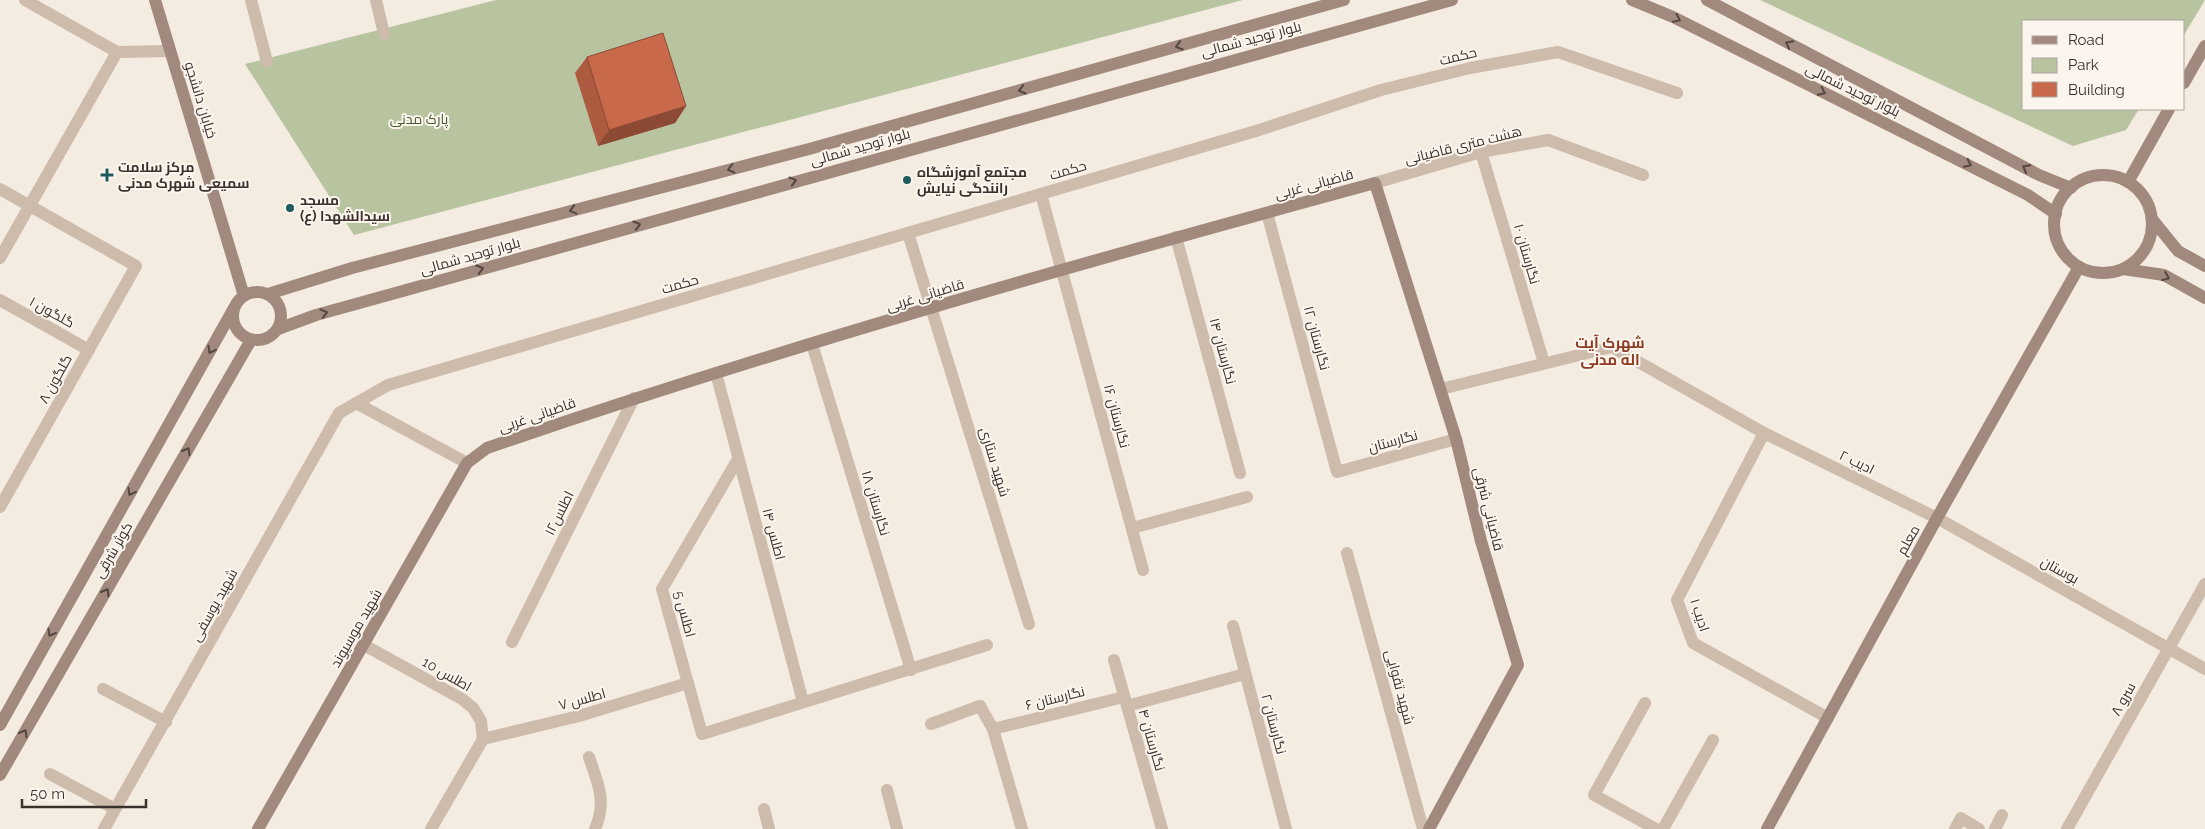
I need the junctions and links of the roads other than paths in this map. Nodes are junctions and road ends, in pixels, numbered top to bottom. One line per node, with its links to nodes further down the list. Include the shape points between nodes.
1 (24, 0): 12 (street)
2 (155, 0): 11 (main road, خیابان دانشجو)
3 (251, 0): 13 (street)
4 (376, 0): 9 (street)
5 (1344, 0): 35 (main road, بلوار توحید شمالی, one-way to 35, via 810,149 352,268)
6 (1452, 0): 41 (main road, بلوار توحید شمالی, one-way to 6, via 335,309)
7 (1632, 0): 26 (main road, بلوار توحید شمالی, one-way to 26, via 1673,17 2028,194)
8 (1707, 0): 21 (main road, بلوار توحید شمالی, one-way to 8, via 2039,175)
9 (384, 34)
10 (2205, 46): 14 (main road)
11 (170, 51): 12 (street); 36 (main road, خیابان دانشجو)
12 (117, 52): 24 (street)
13 (267, 62)
14 (2185, 81)
15 (1677, 93): 23 (street, حکمت, via 1558,52 1470,68 1381,90 1256,131)
16 (2168, 110): 19 (main road)
17 (1481, 152): 18 (street, هشت متری قاضیانی, via 1548,140); 20 (street, هشت متری قاضیانی); 45 (street, نگارستان ۱۰)
18 (1643, 175)
19 (2128, 182): 21 (main road, via 2114,176 2098,175); 27 (main road, via 2148,204)
20 (1375, 183): 25 (main road, قاضیانی غربی); 47 (main road, قاضیانی شرقی)
21 (2071, 188): 26 (main road, via 2061,200)
22 (0, 189): 24 (street)
23 (1041, 194): 28 (street, حکمت); 33 (street, نگارستان ۱۶)
24 (30, 206): 30 (street); 44 (street, گلگون ۸, via 136,266)
25 (1267, 213): 29 (main road, قاضیانی غربی); 55 (street, نگارستان ۱۲)
26 (2056, 214): 32 (main road, via 2059,244)
27 (2152, 219): 31 (main road, via 2178,251); 34 (main road, via 2146,249)
28 (908, 233): 40 (street, شهید ستاری); 49 (street, حکمت, via 388,385)
29 (1176, 237): 33 (main road, قاضیانی غربی); 56 (street, نگارستان ۱۴)
30 (0, 258)
31 (2205, 266)
32 (2079, 267): 34 (main road, via 2108,273); 59 (main road, معلم)
33 (1062, 269): 40 (main road, قاضیانی غربی); 60 (street, نگارستان ۱۶)
34 (2123, 269): 37 (main road, one-way to 37, via 2164,275)
35 (268, 294): 36 (main road, via 258,292); 41 (main road, via 281,309)
36 (244, 296): 39 (main road)
37 (2205, 298)
38 (0, 300): 44 (street, گلگون ۱)
39 (234, 308): 42 (main road, via 235,328); 82 (main road, کوثر شرقی, one-way to 82)
40 (931, 309): 43 (main road, قاضیانی غربی); 64 (street, شهید ستاری)
41 (278, 329): 42 (main road, via 271,336)
42 (251, 340): 88 (main road, کوثر شرقی, one-way to 42)
43 (812, 344): 46 (main road, قاضیانی غربی); 72 (street, نگارستان ۱۸)
44 (89, 350): 58 (street, گلگون ۸)
45 (1544, 364): 47 (street, ادیب ۲); 50 (street, ادیب ۲, via 1612,347)
46 (716, 373): 48 (main road, قاضیانی غربی); 53 (street, اطلس ۱۴)
47 (1441, 389): 51 (main road, قاضیانی شرقی)
48 (634, 398): 52 (main road, قاضیانی غربی); 66 (street, اطلس۱۲)
49 (356, 403): 54 (street); 80 (street, شهید یوسفی, via 339,412)
50 (1764, 432): 59 (street, ادیب ۲); 79 (street, ادیب ۱, via 1677,600 1693,643)
51 (1456, 439): 55 (street, نگارستان); 103 (main road, قاضیانی شرقی, via 1481,541 1518,665)
52 (487, 448): 54 (main road, شهید موسیوند)
53 (738, 459): 74 (street, اطلس 5, via 662,590); 77 (street, اطلس ۱۴)
54 (467, 463): 67 (main road, شهید موسیوند)
55 (1337, 472)
56 (1240, 473)
57 (1246, 496): 60 (street)
58 (0, 507)
59 (1937, 518): 69 (street, بوستان); 79 (main road, معلم)
60 (1132, 528): 62 (street, نگارستان ۱۶)
61 (1347, 553): 102 (street, شهید تقوایی)
62 (1143, 570)
63 (2205, 584): 69 (street, سرو ۸)
64 (1029, 624)
65 (1233, 626): 73 (street, نگارستان ۲)
66 (512, 642)
67 (364, 645): 84 (street, اطلس 10, via 462,699 481,721); 94 (main road, شهید موسیوند)
68 (987, 645): 72 (street)
69 (2169, 649): 71 (street, بوستان); 110 (street, سرو ۸)
70 (1114, 660): 76 (street, نگارستان ۴)
71 (2205, 669)
72 (911, 670): 77 (street)
73 (1246, 674): 76 (street, نگارستان ۶); 101 (street, نگارستان ۲)
74 (688, 683): 77 (street, اطلس 5, via 702,734); 84 (street, اطلس ۷, via 578,716)
75 (103, 689): 80 (street)
76 (1125, 701): 83 (street, نگارستان ۶); 100 (street, نگارستان ۴)
77 (803, 702)
78 (1645, 703): 104 (street, via 1594,795)
79 (1828, 718): 106 (main road, معلم)
80 (166, 722): 90 (street, شهید یوسفی)
81 (931, 724): 83 (street, via 980,706)
82 (0, 725)
83 (993, 729): 99 (street)
84 (483, 739): 95 (street)
85 (1713, 740): 105 (street)
86 (589, 757): 96 (street, via 602,796 601,815)
87 (50, 774): 90 (street)
88 (0, 775)
89 (887, 790): 98 (street)
90 (115, 809): 93 (street, شهید یوسفی)
91 (764, 809): 97 (street)
92 (2002, 815): 109 (street)
93 (104, 829)
94 (258, 829)
95 (431, 829)
96 (595, 829)
97 (768, 829)
98 (897, 829)
99 (1022, 829)
100 (1162, 829)
101 (1286, 829)
102 (1423, 829)
103 (1429, 829)
104 (1656, 829)
105 (1663, 829)
106 (1767, 829)
107 (1956, 829): 108 (street, via 1962,818)
108 (1979, 829)
109 (1995, 829)
110 (2067, 829)

